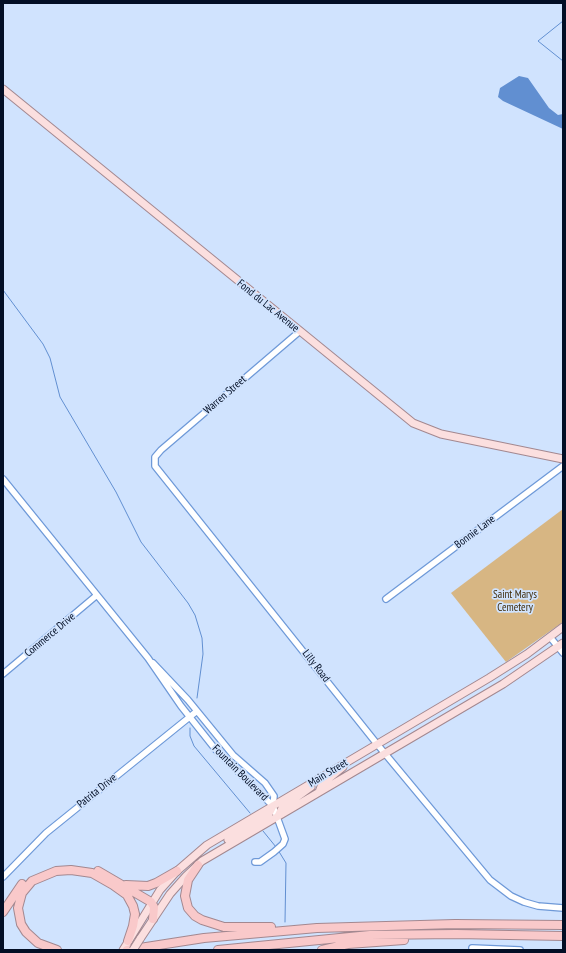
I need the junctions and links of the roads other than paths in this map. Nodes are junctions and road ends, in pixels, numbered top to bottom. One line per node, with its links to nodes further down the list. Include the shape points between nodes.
1 (3, 89): 2 (main road, Fond du Lac Avenue)
2 (300, 331): 3 (main road, Fond du Lac Avenue, via 416,425 441,434); 4 (street, Warren Street, via 161,450)
3 (563, 459)
4 (154, 462): 19 (street, Lilly Road, via 171,488)
5 (563, 466): 8 (street, Bonnie Lane)
6 (3, 479): 7 (street, Fountain Boulevard)
7 (97, 595): 13 (street, Fountain Boulevard); 14 (street, Commerce Drive)
8 (386, 599)
9 (563, 627): 10 (main road, Main Street)
10 (550, 637): 11 (street); 15 (main road, Main Street)
11 (560, 645): 12 (street); 16 (main road, Main Street)
12 (563, 653)
13 (148, 658): 17 (street, Fountain Boulevard); 18 (street, Fountain Boulevard)
14 (3, 674)
15 (473, 687): 16 (main road); 19 (main road, Main Street)
16 (480, 698): 20 (main road, Main Street)
17 (197, 711): 18 (street, Patrita Drive); 24 (street, Fountain Boulevard, via 233,755 265,783 274,796)
18 (189, 717): 24 (street, Fountain Boulevard, via 222,756); 29 (street, Patrita Drive, via 46,833)
19 (377, 744): 20 (street, Lilly Road); 21 (main road, Main Street)
20 (385, 753): 23 (main road, Main Street); 32 (street, Lilly Road, via 495,885 512,896 538,906)
21 (348, 760): 22 (main road, Main Street); 23 (main road, via 322,784)
22 (318, 779): 24 (main road, Main Street); 25 (main road, via 282,808)
23 (319, 792): 25 (main road, Main Street)
24 (273, 806): 25 (street); 27 (main road, via 269,814 211,850); 28 (main road, Main Street, via 207,845)
25 (278, 816): 26 (street, via 285,839 274,852 260,862); 27 (main road, Main Street)
26 (255, 862)
27 (200, 863): 34 (main road, Main Street, via 179,882); 36 (highway, via 188,880 185,896 188,908 198,918 216,926 230,928)
28 (177, 871): 30 (highway, via 148,886); 31 (main road, Main Street)
29 (3, 877)
30 (122, 884): 31 (highway); 33 (highway, via 86,867 67,865 47,868 26,880)
31 (152, 902): 34 (highway); 39 (main road, Main Street)
32 (563, 908)
33 (3, 912)
34 (152, 919): 44 (main road, Main Street, bridge)
35 (563, 925): 36 (highway, via 455,924)
36 (317, 928): 43 (highway, via 204,938)
37 (456, 934): 38 (highway); 45 (highway, via 370,935); 46 (highway, via 425,939 348,944)
38 (563, 936)
39 (128, 941): 41 (highway, via 134,926 135,914 127,895 113,884 92,874 71,870 56,871 32,881 22,893 18,908 21,924 26,932 38,943); 42 (main road, Main Street)
40 (472, 948): 47 (street)
41 (57, 950)
42 (123, 950)
43 (127, 950)
44 (133, 950)
45 (218, 950)
46 (322, 950)
47 (520, 950)

